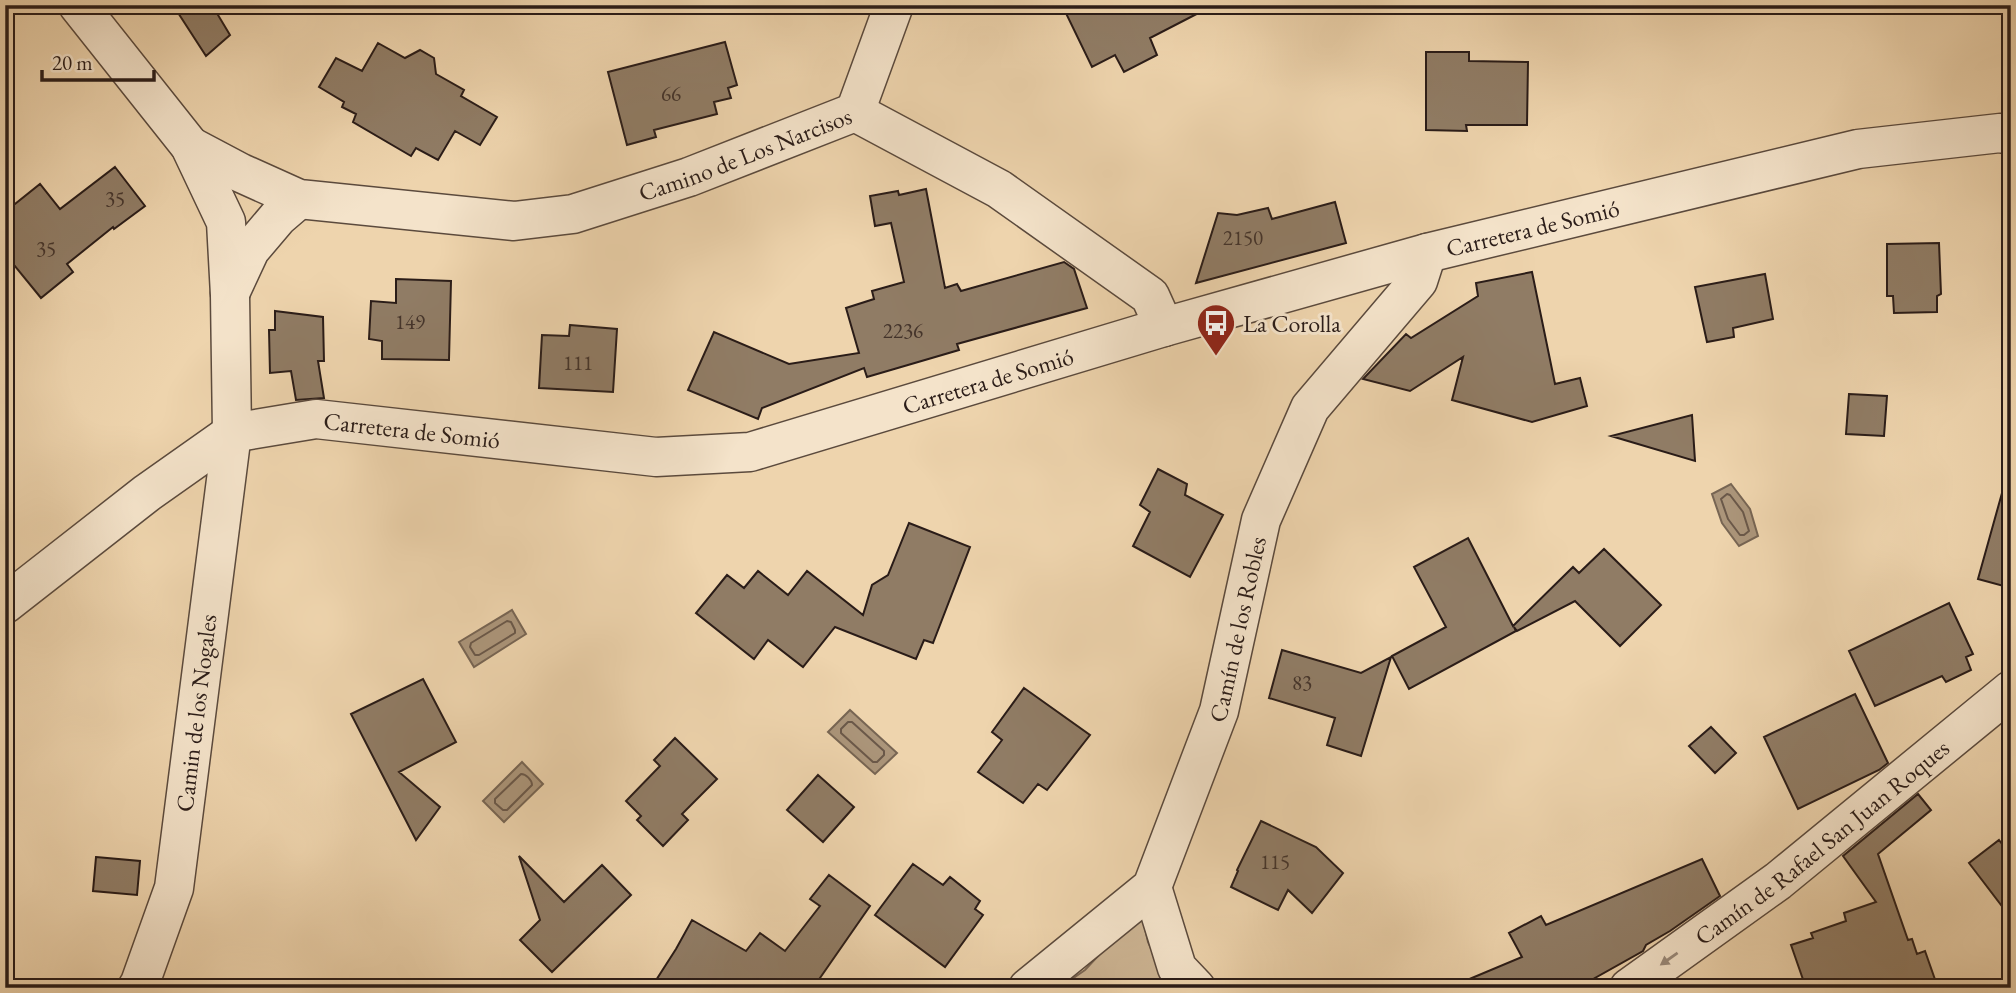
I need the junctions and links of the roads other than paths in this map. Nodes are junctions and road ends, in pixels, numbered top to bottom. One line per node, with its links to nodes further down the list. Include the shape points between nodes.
1 (78, 5): 5 (street)
2 (894, 5): 3 (street)
3 (855, 112): 6 (street, Camino de Los Narcisos, via 689,177 573,214 514,221); 9 (street, Camino de Los Narcisos, via 1010,197 1150,296)
4 (2011, 135): 7 (street, Carretera de Somió, via 1858,149)
5 (190, 146): 6 (street, Camino de Los Narcisos); 8 (street, Camin de los Nogales, via 226,222)
6 (299, 199): 8 (street, via 250,250)
7 (1427, 253): 9 (street, Carretera de Somió); 13 (street, Camín de los Robles, via 1418,281 1310,408 1261,520 1219,711)
8 (230, 295): 10 (street, Camin de los Nogales)
9 (1164, 327): 10 (street, Carretera de Somió, via 750,452 656,457 316,419)
10 (232, 433): 11 (street, Carretera de Somió); 14 (street, Camin de los Nogales, via 174,888)
11 (5, 604)
12 (2011, 690): 17 (street, Camín de Rafael San Juan Roques, one-way to 17, via 1778,881)
13 (1152, 887): 15 (street, Camín de los Robles); 16 (street, via 1177,968)
14 (137, 988)
15 (1028, 988)
16 (1196, 988)
17 (1629, 988)

